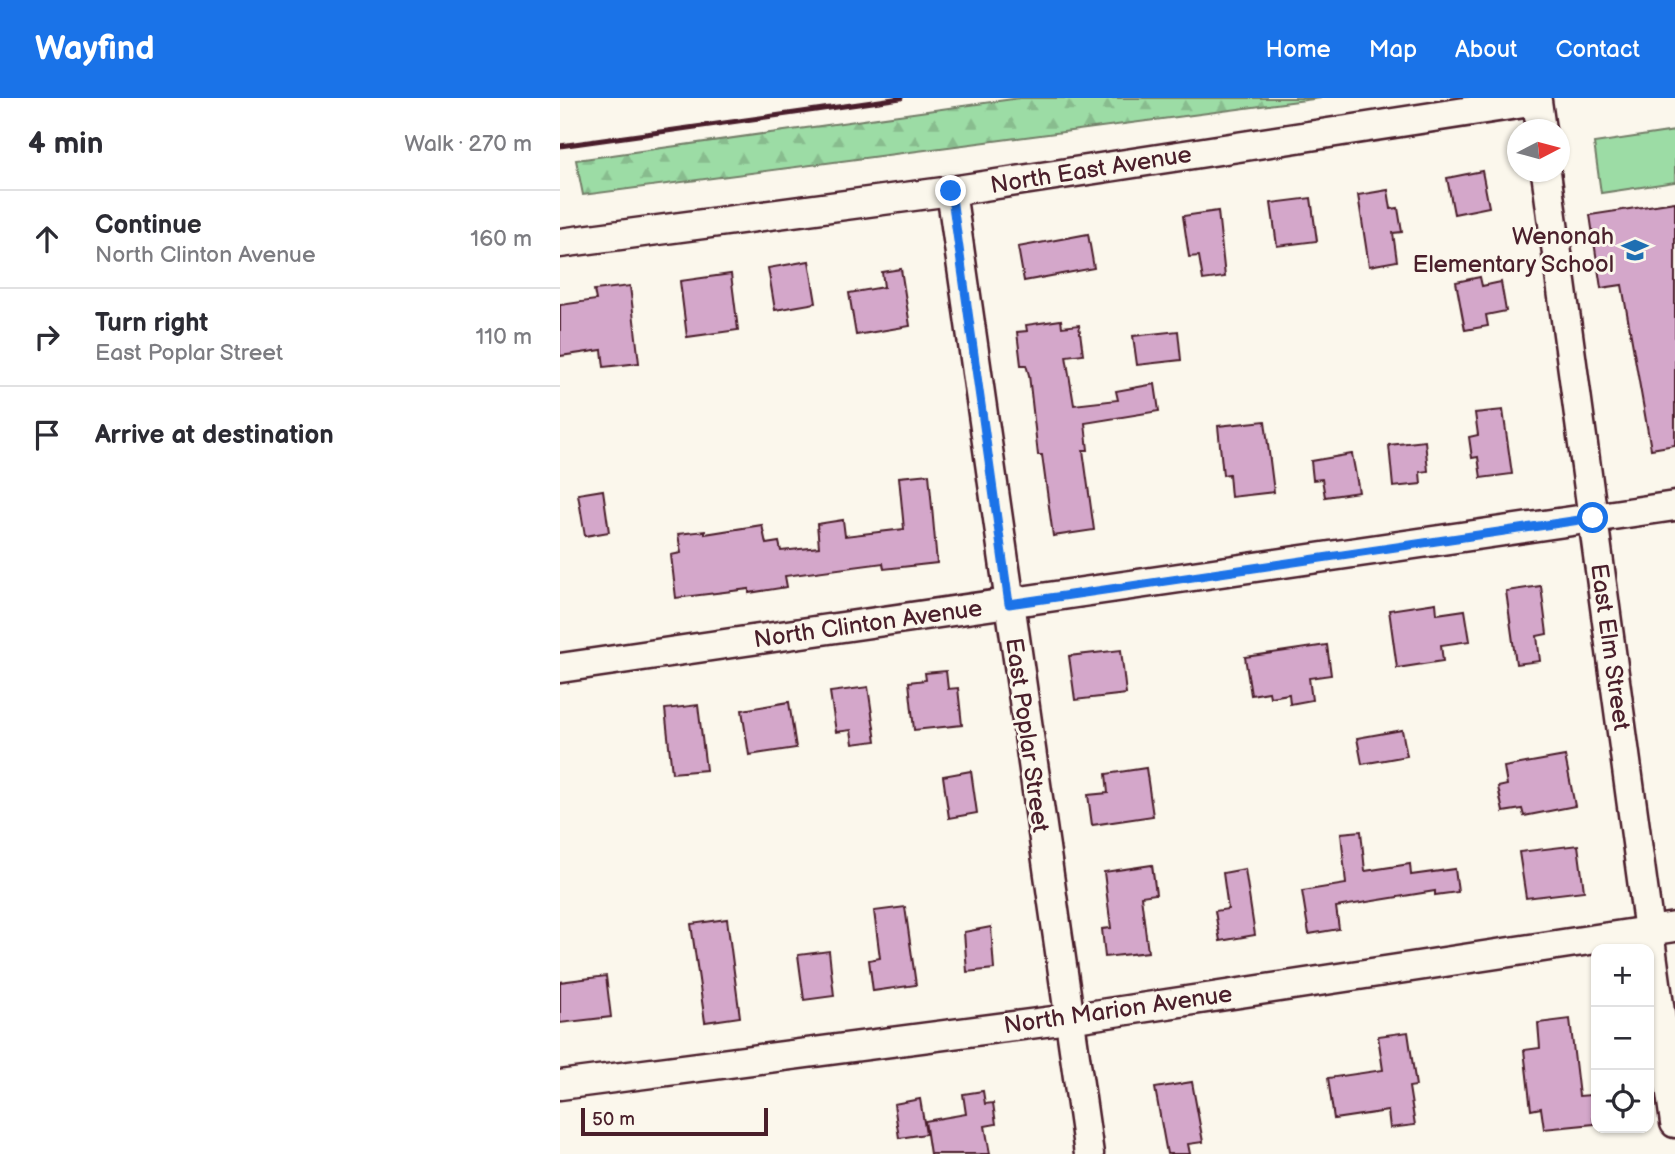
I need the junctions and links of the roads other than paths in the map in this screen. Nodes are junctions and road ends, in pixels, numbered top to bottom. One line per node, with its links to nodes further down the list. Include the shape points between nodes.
1 (1539, 119): 3 (street, North East Avenue, via 1537,102)
2 (1547, 182): 6 (street, East Elm Street)
3 (951, 191): 4 (street, North East Avenue); 7 (street, East Poplar Street)
4 (560, 243)
5 (1675, 506): 6 (street, North Clinton Avenue)
6 (1593, 518): 7 (street, North Clinton Avenue); 9 (street, East Elm Street)
7 (1009, 604): 8 (street, North Clinton Avenue); 10 (street, East Poplar Street)
8 (560, 668)
9 (1661, 929): 10 (street, North Marion Avenue); 12 (street, East Elm Street)
10 (1068, 1019): 11 (street, North Marion Avenue); 13 (street, East Poplar Street)
11 (560, 1085)
12 (1675, 1123)
13 (1089, 1154)

